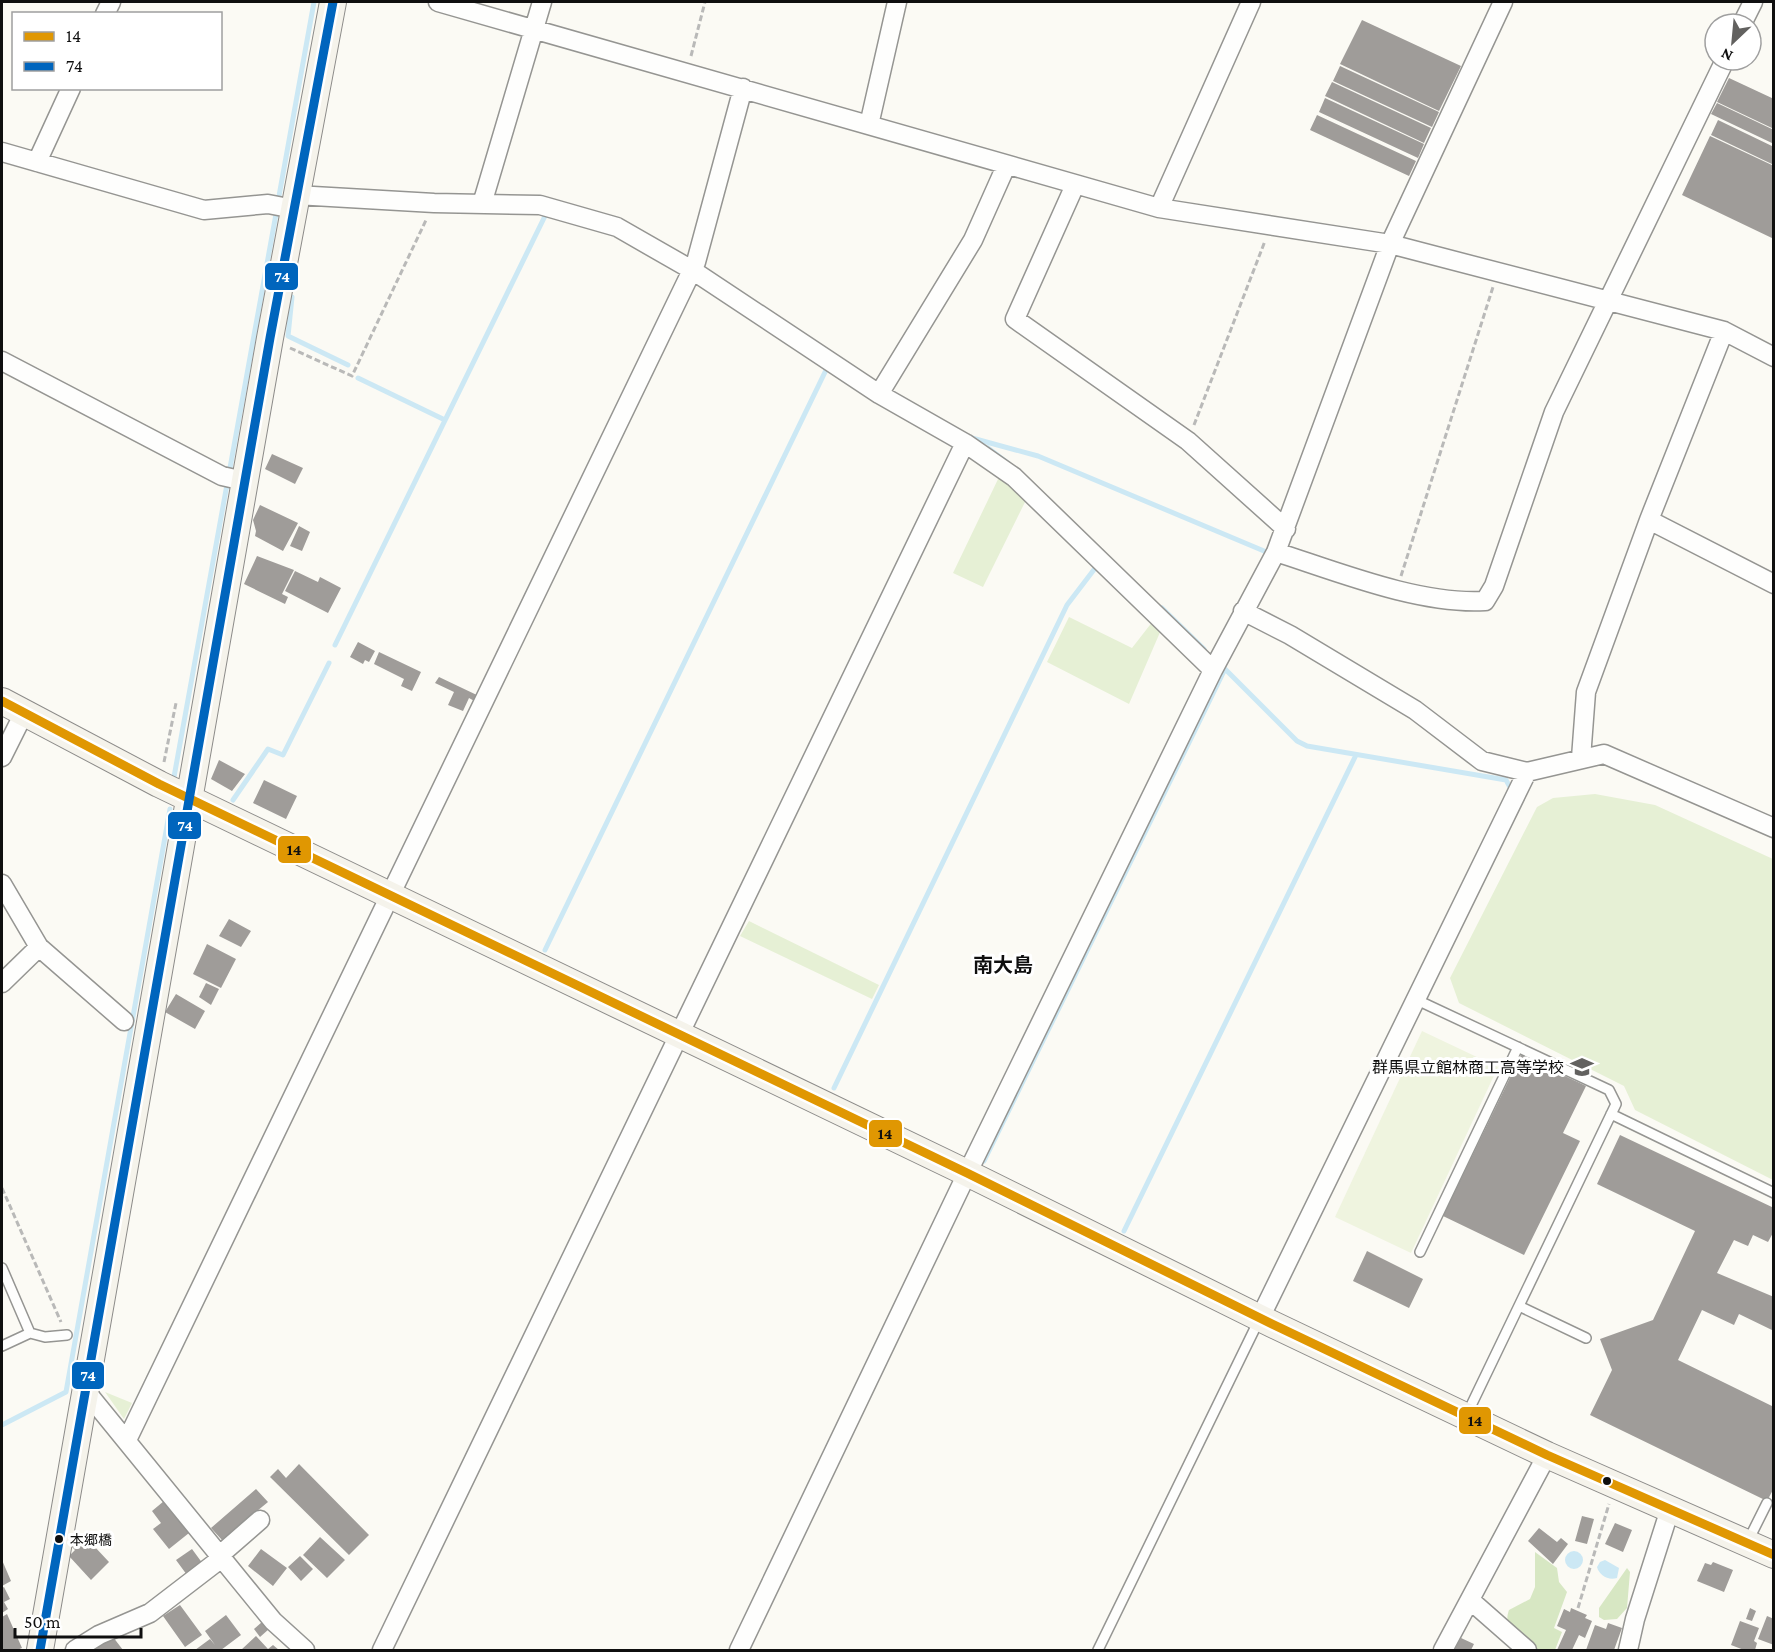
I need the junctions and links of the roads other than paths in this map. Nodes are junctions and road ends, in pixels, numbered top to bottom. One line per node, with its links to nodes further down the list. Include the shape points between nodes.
1 (333, 2): 16 (street)
2 (438, 2): 7 (street)
3 (542, 2): 7 (street)
4 (897, 2): 11 (street)
5 (1251, 2): 18 (street)
6 (1503, 2): 19 (street)
7 (535, 29): 9 (street); 17 (street)
8 (1719, 72): 21 (street)
9 (743, 88): 11 (street); 20 (street)
10 (70, 90): 13 (street)
11 (868, 125): 14 (street)
12 (2, 152): 13 (street)
13 (38, 162): 16 (street, via 204,210)
14 (1006, 166): 15 (street); 25 (street, via 973,240)
15 (1075, 185): 18 (street); 29 (street, via 1015,319 1188,441)
16 (295, 202): 17 (street); 27 (street)
17 (482, 204): 20 (street, via 540,205 617,227)
18 (1159, 208): 19 (street)
19 (1390, 244): 21 (street); 29 (street)
20 (692, 270): 25 (street); 41 (street)
21 (1609, 299): 22 (street); 30 (street, via 1554,411 1494,586 1485,601 1462,602 1397,589)
22 (1724, 331): 23 (street); 28 (street)
23 (1773, 357)
24 (2, 361): 27 (street, via 222,476)
25 (879, 394): 26 (street)
26 (965, 443): 33 (street, via 1014,477); 46 (street)
27 (244, 481): 38 (street)
28 (1649, 520): 31 (street); 36 (street, via 1586,692)
29 (1286, 530): 30 (street)
30 (1276, 552): 32 (street)
31 (1773, 584)
32 (1243, 611): 33 (street); 37 (street, via 1415,710 1482,761)
33 (1213, 670): 49 (street)
34 (13, 707): 35 (street); 38 (street)
35 (2, 757)
36 (1581, 758): 37 (street); 39 (street, via 1604,754)
37 (1527, 772): 44 (street)
38 (190, 799): 41 (street); 59 (street)
39 (1773, 828)
40 (2, 884): 42 (street)
41 (390, 896): 46 (street); 61 (street)
42 (39, 947): 43 (street); 45 (street)
43 (2, 983)
44 (1417, 1000): 47 (lane); 54 (street)
45 (124, 1021)
46 (678, 1035): 49 (street); 73 (street)
47 (1518, 1047): 48 (lane, via 1609,1090 1616,1104); 51 (lane)
48 (1611, 1114): 50 (lane); 53 (lane)
49 (968, 1173): 54 (street); 74 (street)
50 (1773, 1193)
51 (1420, 1252)
52 (2, 1268): 55 (lane)
53 (1519, 1306): 57 (lane); 60 (lane)
54 (1260, 1318): 60 (street); 75 (lane)
55 (30, 1333): 56 (lane); 58 (lane)
56 (67, 1335)
57 (1586, 1338)
58 (2, 1346)
59 (84, 1389): 61 (street); 70 (street)
60 (1466, 1416): 62 (street)
61 (127, 1440): 68 (street)
62 (1547, 1455): 64 (street); 69 (street)
63 (1767, 1503): 66 (lane)
64 (1670, 1509): 66 (street); 78 (street)
65 (260, 1520): 68 (street)
66 (1748, 1543): 67 (street)
67 (1773, 1555)
68 (222, 1556): 71 (street, via 150,1613); 72 (street, via 273,1621)
69 (1470, 1600): 76 (street); 77 (street)
70 (40, 1650)
71 (75, 1650)
72 (305, 1650)
73 (382, 1650)
74 (740, 1650)
75 (1098, 1650)
76 (1443, 1650)
77 (1527, 1650)
78 (1628, 1650)

